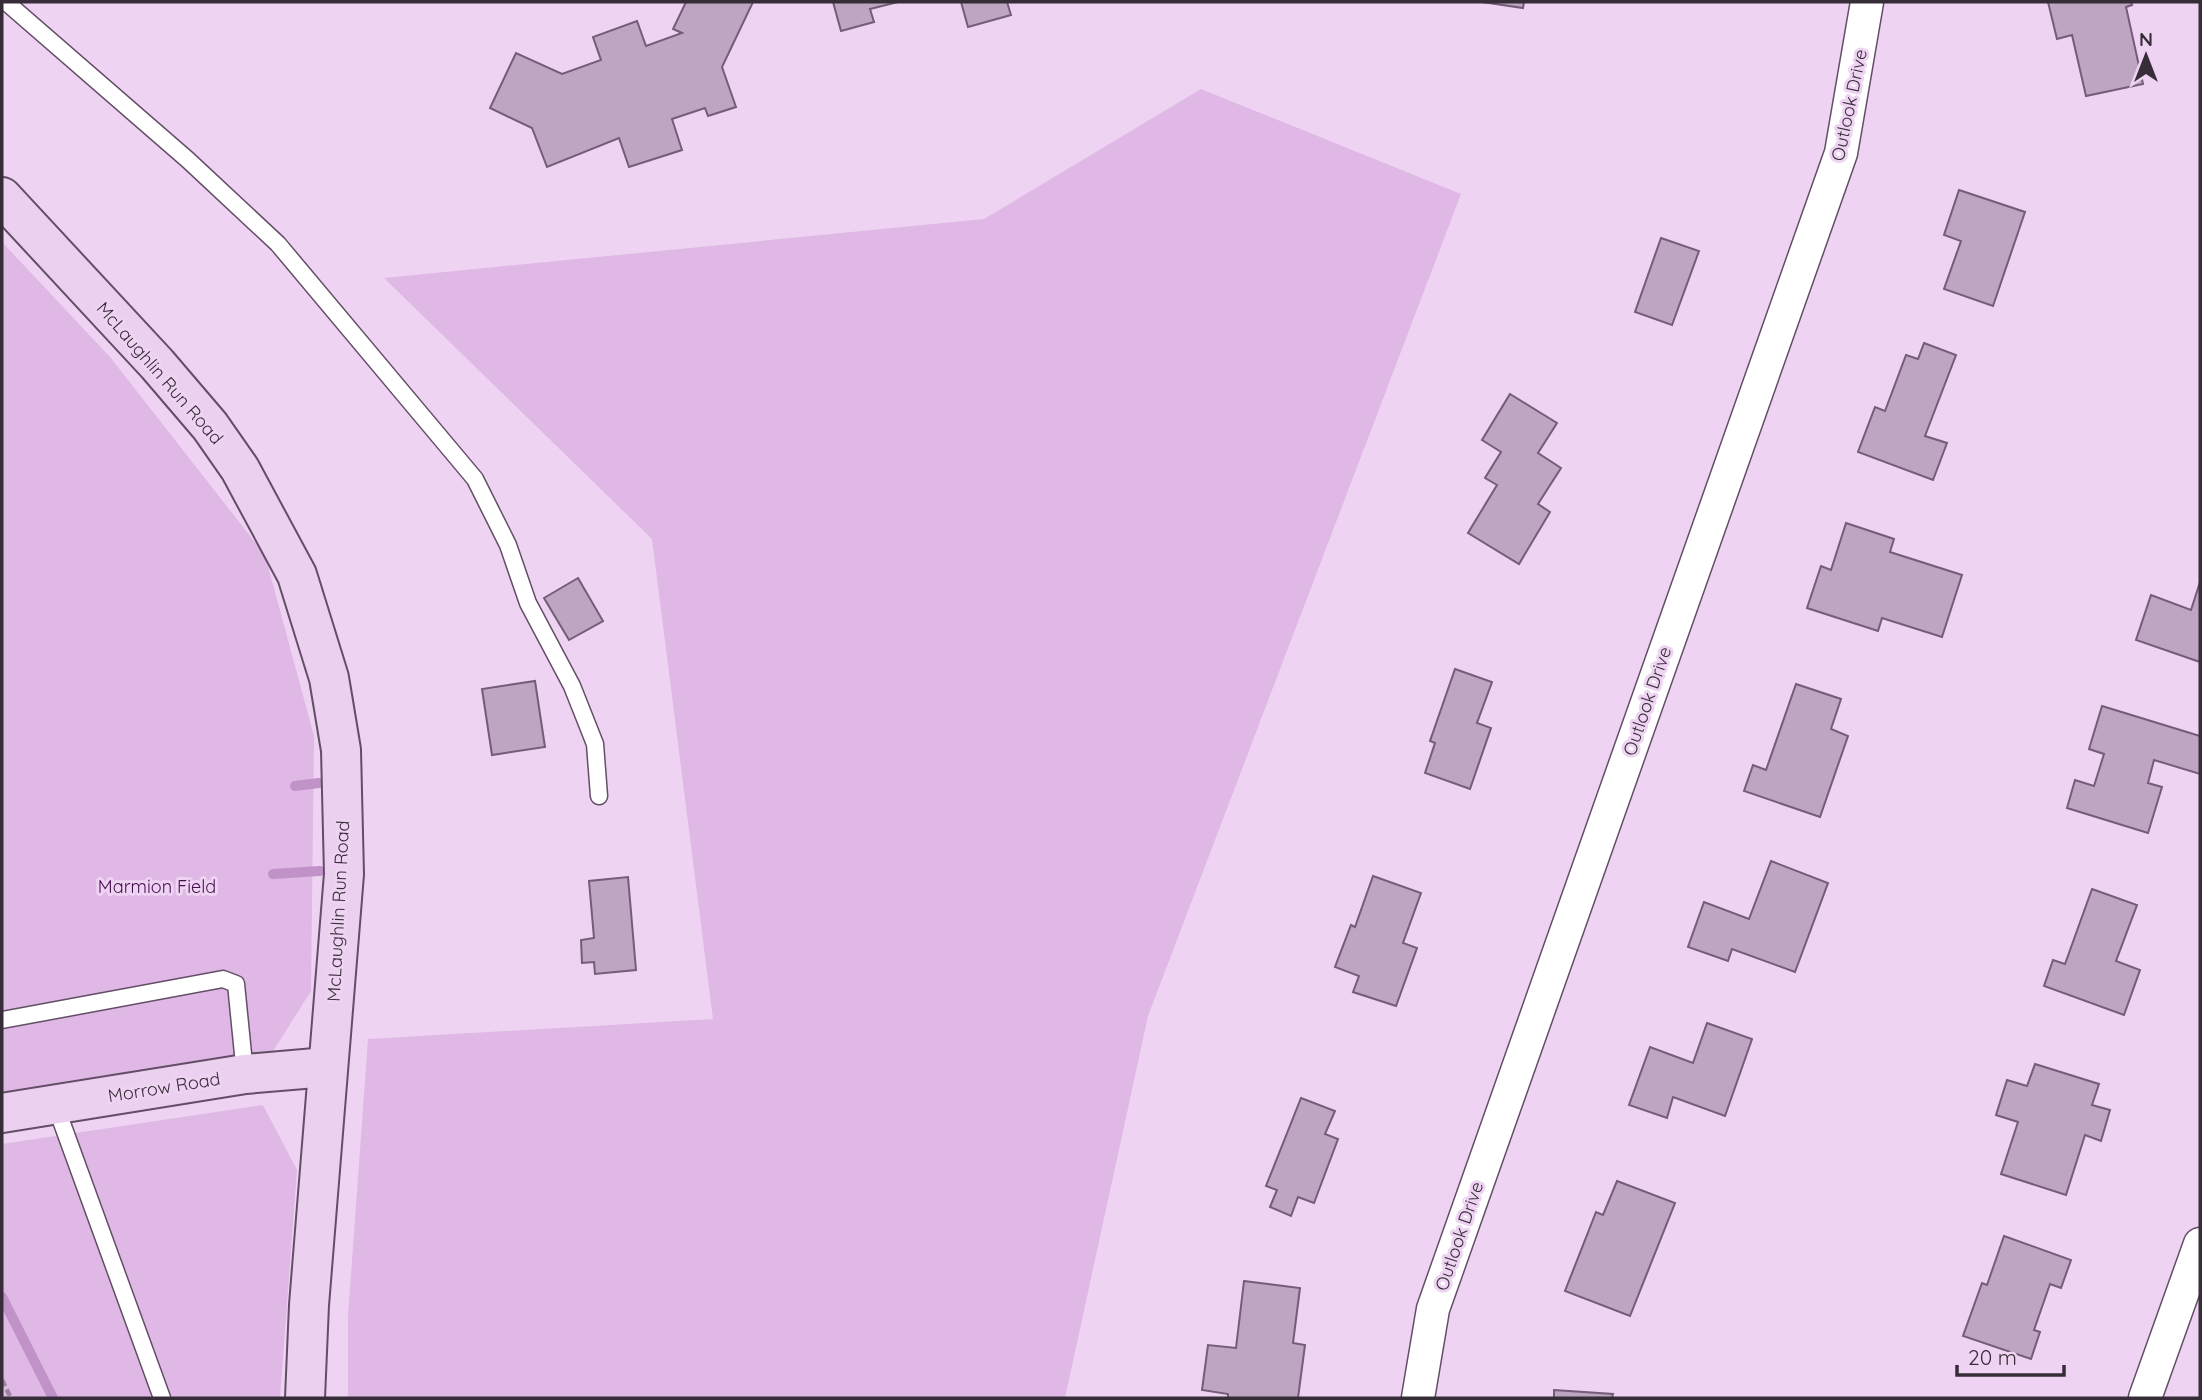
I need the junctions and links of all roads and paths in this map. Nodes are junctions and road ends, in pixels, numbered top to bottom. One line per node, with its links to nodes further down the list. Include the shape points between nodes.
1 (6, 2): 4 (lane, via 278,244 475,479 595,744)
2 (1867, 2): 15 (street, Outlook Drive, via 1841,153 1433,1309)
3 (2, 197): 6 (main road, McLaughlin Run Road, via 210,426 264,510 296,575 329,678 341,750 344,874)
4 (599, 796)
5 (2, 1020): 7 (lane, via 223,979 236,985)
6 (327, 1067): 7 (main road, Morrow Road); 14 (main road, McLaughlin Run Road)
7 (245, 1074): 8 (main road, Morrow Road)
8 (55, 1104): 9 (main road, Morrow Road); 13 (lane)
9 (2, 1113)
10 (2200, 1244): 16 (street)
11 (2, 1380): 12 (path)
12 (11, 1398)
13 (162, 1398)
14 (305, 1398)
15 (1418, 1398)
16 (2145, 1398)

